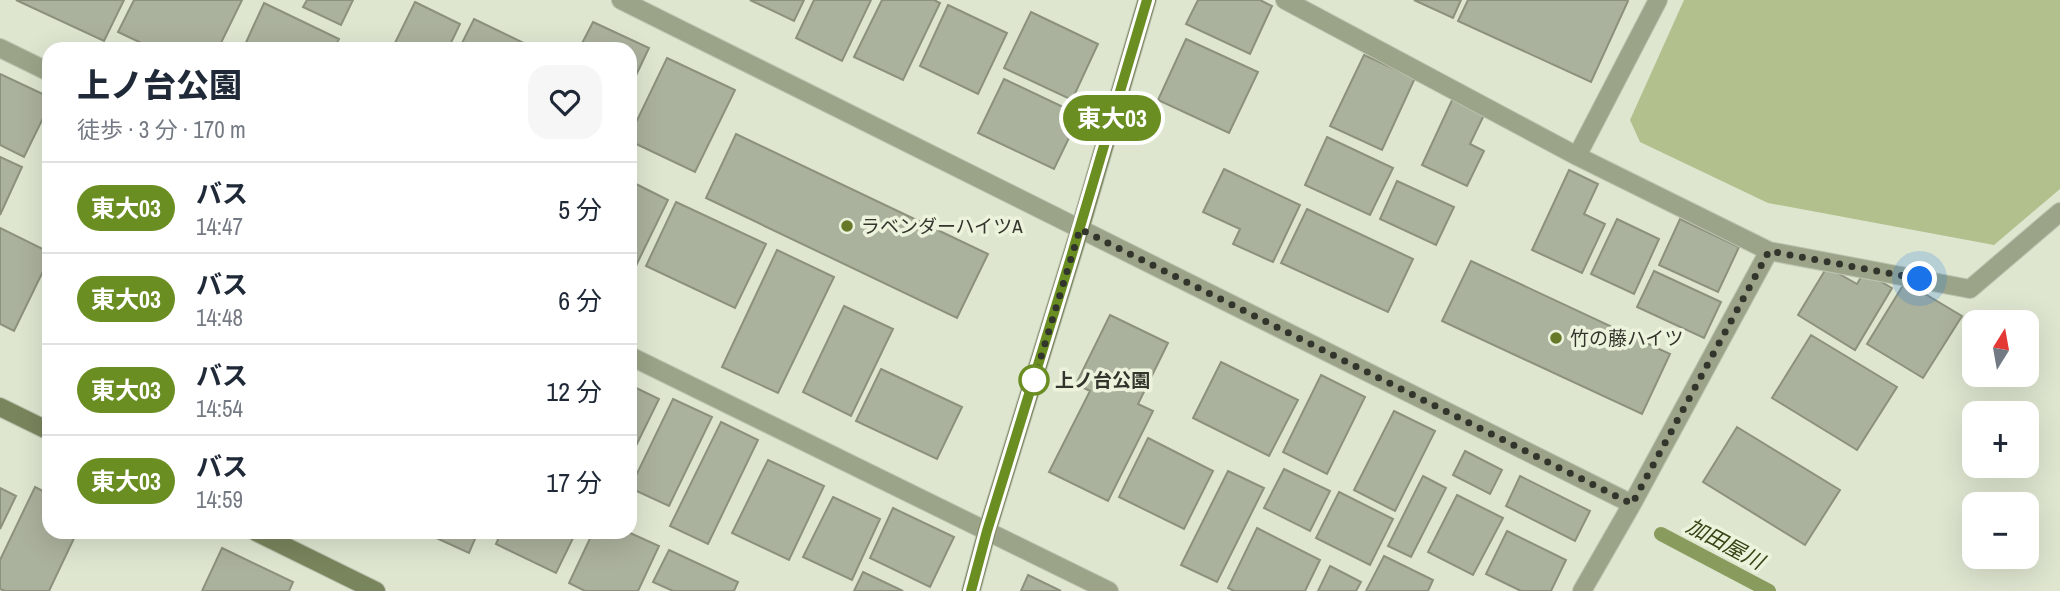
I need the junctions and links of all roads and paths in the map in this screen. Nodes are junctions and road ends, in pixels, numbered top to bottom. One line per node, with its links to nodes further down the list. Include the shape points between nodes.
1 (621, 0): 9 (street)
2 (1147, 0): 9 (street)
3 (1285, 0): 7 (street)
4 (1658, 0): 7 (street)
5 (0, 48): 6 (street)
6 (42, 69)
7 (1577, 156): 10 (street)
8 (2060, 212): 10 (street, via 1970,289)
9 (1080, 229): 14 (street); 15 (street)
10 (1769, 251): 14 (street)
11 (637, 359): 15 (street)
12 (0, 407): 13 (street)
13 (42, 428)
14 (1632, 504): 20 (street)
15 (987, 531): 18 (street); 19 (street)
16 (270, 539): 17 (street)
17 (376, 591)
18 (971, 591)
19 (1109, 591)
20 (1582, 591)

